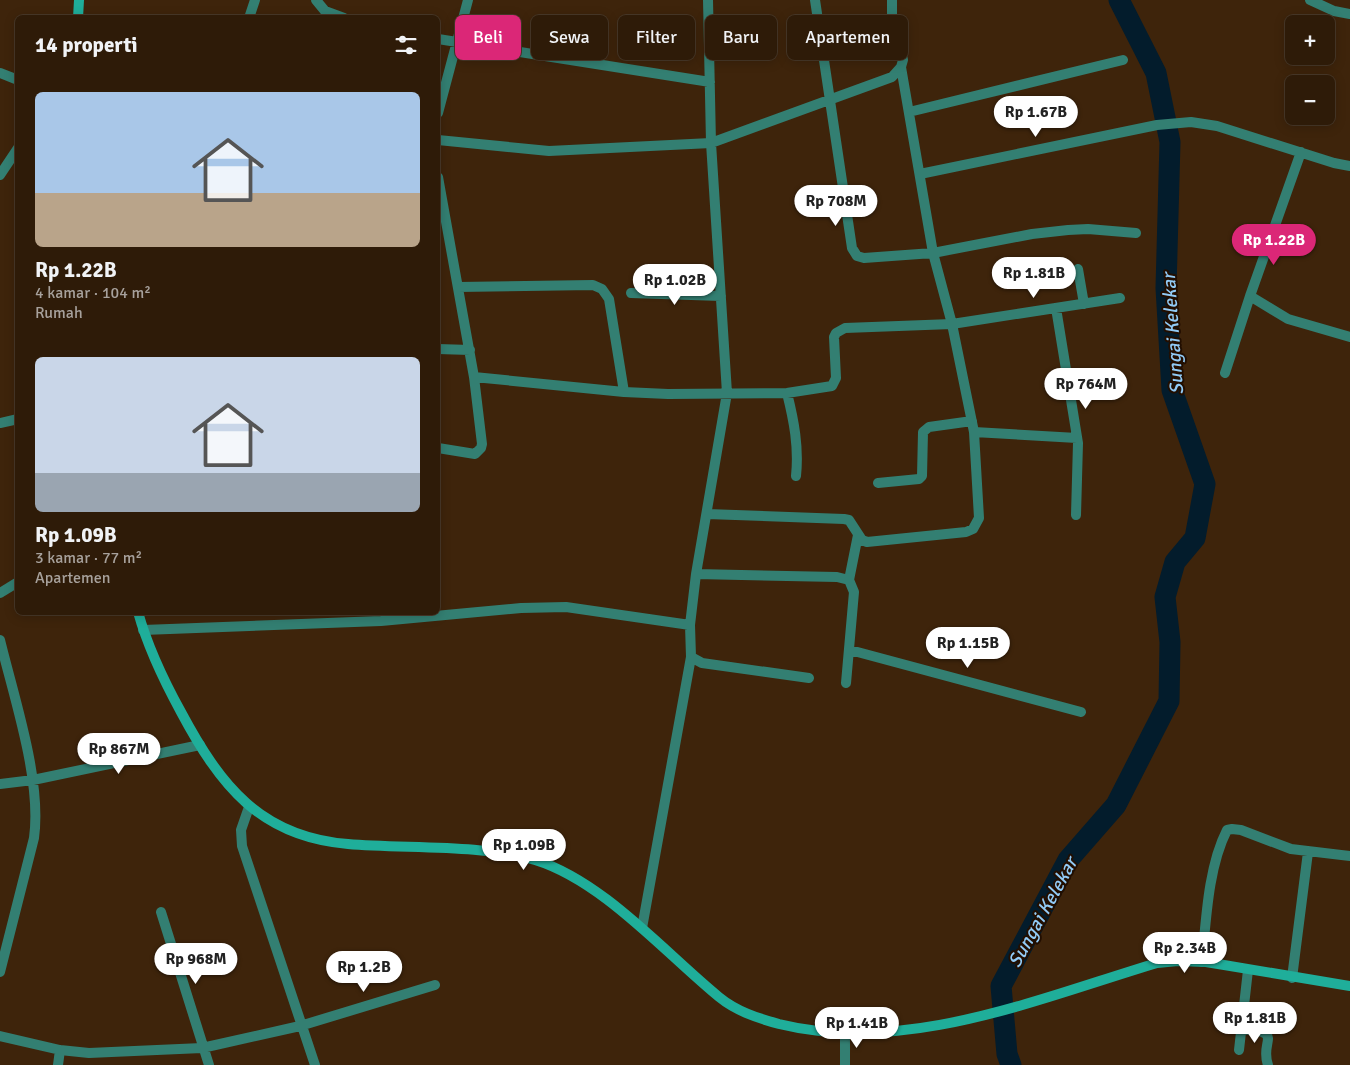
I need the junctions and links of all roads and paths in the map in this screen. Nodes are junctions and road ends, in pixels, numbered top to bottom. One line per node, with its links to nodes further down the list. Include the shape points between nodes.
1 (79, 0): 10 (street)
2 (255, 0): 11 (street)
3 (316, 0): 12 (street, via 326,11)
4 (468, 0): 13 (street)
5 (708, 0): 22 (street)
6 (815, 0): 23 (street)
7 (891, 0): 19 (street, via 903,60)
8 (1310, 0): 9 (street)
9 (1350, 14)
10 (78, 15)
11 (251, 15)
12 (336, 15)
13 (464, 15)
14 (440, 40): 15 (street)
15 (455, 44)
16 (455, 48): 24 (street)
17 (521, 54): 22 (street)
18 (1123, 60): 25 (street)
19 (901, 67): 23 (street, via 892,77); 25 (street)
20 (0, 73): 21 (street)
21 (15, 79)
22 (710, 82): 27 (street)
23 (828, 99): 27 (street); 35 (street, via 854,252 864,258)
24 (440, 105)
25 (909, 112): 31 (street)
26 (440, 140): 27 (street, via 549,151)
27 (710, 143): 39 (street)
28 (15, 152): 32 (street)
29 (1302, 152): 30 (street); 31 (street, via 1226,128 1191,122 1157,125); 40 (street)
30 (1350, 166)
31 (920, 174): 35 (street)
32 (0, 175)
33 (440, 188): 37 (street)
34 (1136, 233): 35 (street, via 1088,229 1056,232)
35 (933, 253): 44 (street)
36 (1078, 269): 42 (street)
37 (458, 286): 47 (street); 50 (street, via 593,285 602,289 609,299)
38 (630, 293): 39 (street)
39 (721, 296): 51 (street)
40 (1250, 296): 45 (street, via 1288,319); 48 (street)
41 (1120, 298): 42 (street)
42 (1084, 304): 43 (street)
43 (1056, 308): 44 (street); 57 (street)
44 (952, 324): 52 (street, via 840,330 834,337 835,382 828,388); 54 (street)
45 (1350, 337)
46 (440, 349): 47 (street)
47 (470, 350): 49 (street)
48 (1225, 373)
49 (474, 377): 50 (street); 58 (street, via 481,448 475,454)
50 (624, 392): 51 (street)
51 (727, 392): 52 (street); 61 (street)
52 (787, 393): 59 (street, via 795,422)
53 (15, 420): 55 (street)
54 (972, 421): 56 (street); 60 (street, via 929,428 923,432 922,476 919,479)
55 (0, 423)
56 (974, 432): 57 (street); 63 (street, via 980,518 973,529 867,542)
57 (1077, 438): 62 (street)
58 (440, 448)
59 (796, 476)
60 (878, 482)
61 (707, 514): 63 (street, via 844,519 852,524); 64 (street)
62 (1076, 515)
63 (858, 536): 65 (street)
64 (696, 574): 65 (street, via 837,577); 72 (street)
65 (849, 580): 75 (street, via 854,592)
66 (15, 584): 67 (street)
67 (1, 591)
68 (440, 613): 72 (street, via 566,607)
69 (139, 615): 73 (street)
70 (400, 615): 71 (street)
71 (366, 617): 73 (street)
72 (690, 625): 76 (street)
73 (143, 630): 80 (street, via 166,683)
74 (0, 640): 81 (street)
75 (850, 650): 78 (street); 79 (street)
76 (691, 657): 77 (street, via 702,663); 87 (street)
77 (809, 678)
78 (846, 683)
79 (1081, 712)
80 (200, 745): 81 (street); 83 (street, via 231,790)
81 (33, 780): 82 (street); 90 (street, via 34,838)
82 (0, 784)
83 (248, 807): 87 (street, via 273,824 313,839 343,844 460,850 536,860 600,895); 94 (street, via 241,830 242,846)
84 (1308, 852): 85 (street); 88 (street, via 1241,830 1227,830 1210,892); 91 (street)
85 (1350, 856)
86 (161, 912): 98 (street)
87 (642, 928): 96 (street, via 721,999 743,1013 799,1029)
88 (1202, 962): 89 (street); 96 (street, via 1157,963 993,1012 923,1027)
89 (1248, 970): 91 (street); 95 (street)
90 (0, 972)
91 (1292, 978): 93 (street)
92 (435, 985): 94 (street)
93 (1350, 986)
94 (300, 1026): 98 (street); 103 (street)
95 (1241, 1029): 100 (street); 105 (street, via 1266,1033)
96 (845, 1034): 104 (street)
97 (0, 1036): 99 (street)
98 (202, 1048): 99 (street, via 89,1053); 102 (street)
99 (60, 1050): 101 (street)
100 (1239, 1050)
101 (58, 1065)
102 (209, 1065)
103 (315, 1065)
104 (845, 1065)
105 (1268, 1065)

